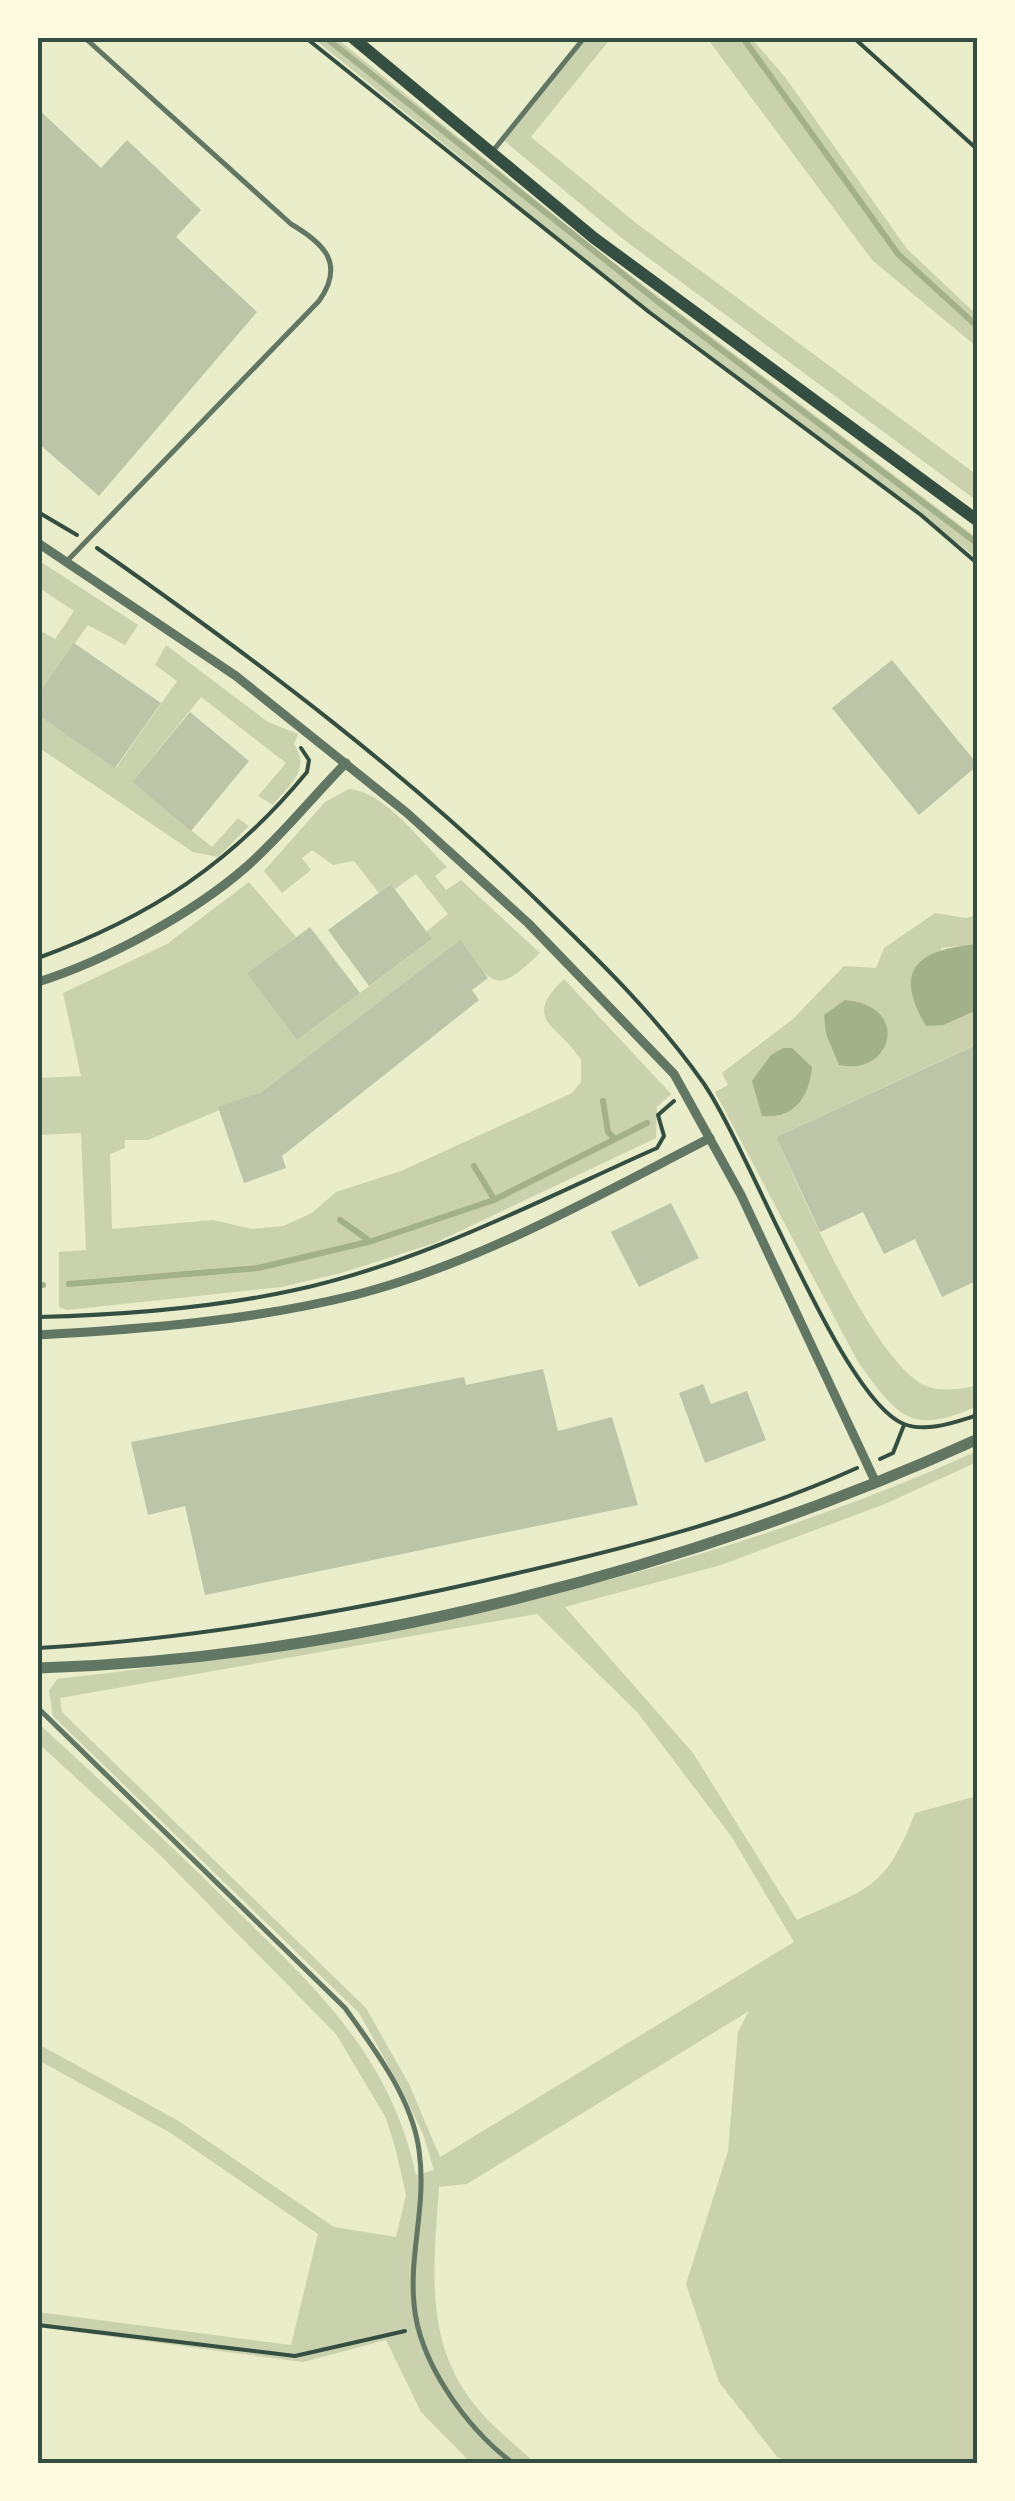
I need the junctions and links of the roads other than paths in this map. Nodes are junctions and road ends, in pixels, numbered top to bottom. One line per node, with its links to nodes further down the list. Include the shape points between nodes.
1 (86, 38): 7 (lane, via 314,238 333,268 319,301)
2 (353, 38): 4 (main road)
3 (584, 38): 4 (lane)
4 (492, 152): 5 (main road, via 594,238)
5 (978, 522)
6 (38, 543): 7 (street)
7 (67, 561): 8 (street)
8 (346, 763): 9 (street, via 221,888); 10 (street, via 528,923 635,1030 686,1094)
9 (38, 982)
10 (710, 1138): 11 (street, via 524,1230 358,1294 210,1323); 13 (street)
11 (38, 1335)
12 (978, 1439): 13 (street)
13 (876, 1483): 14 (street, via 735,1538 422,1617 137,1663)
14 (38, 1668)
15 (38, 1708): 16 (lane, via 345,2008 376,2050 419,2146 424,2199 414,2304 423,2344 458,2408)
16 (514, 2464)

